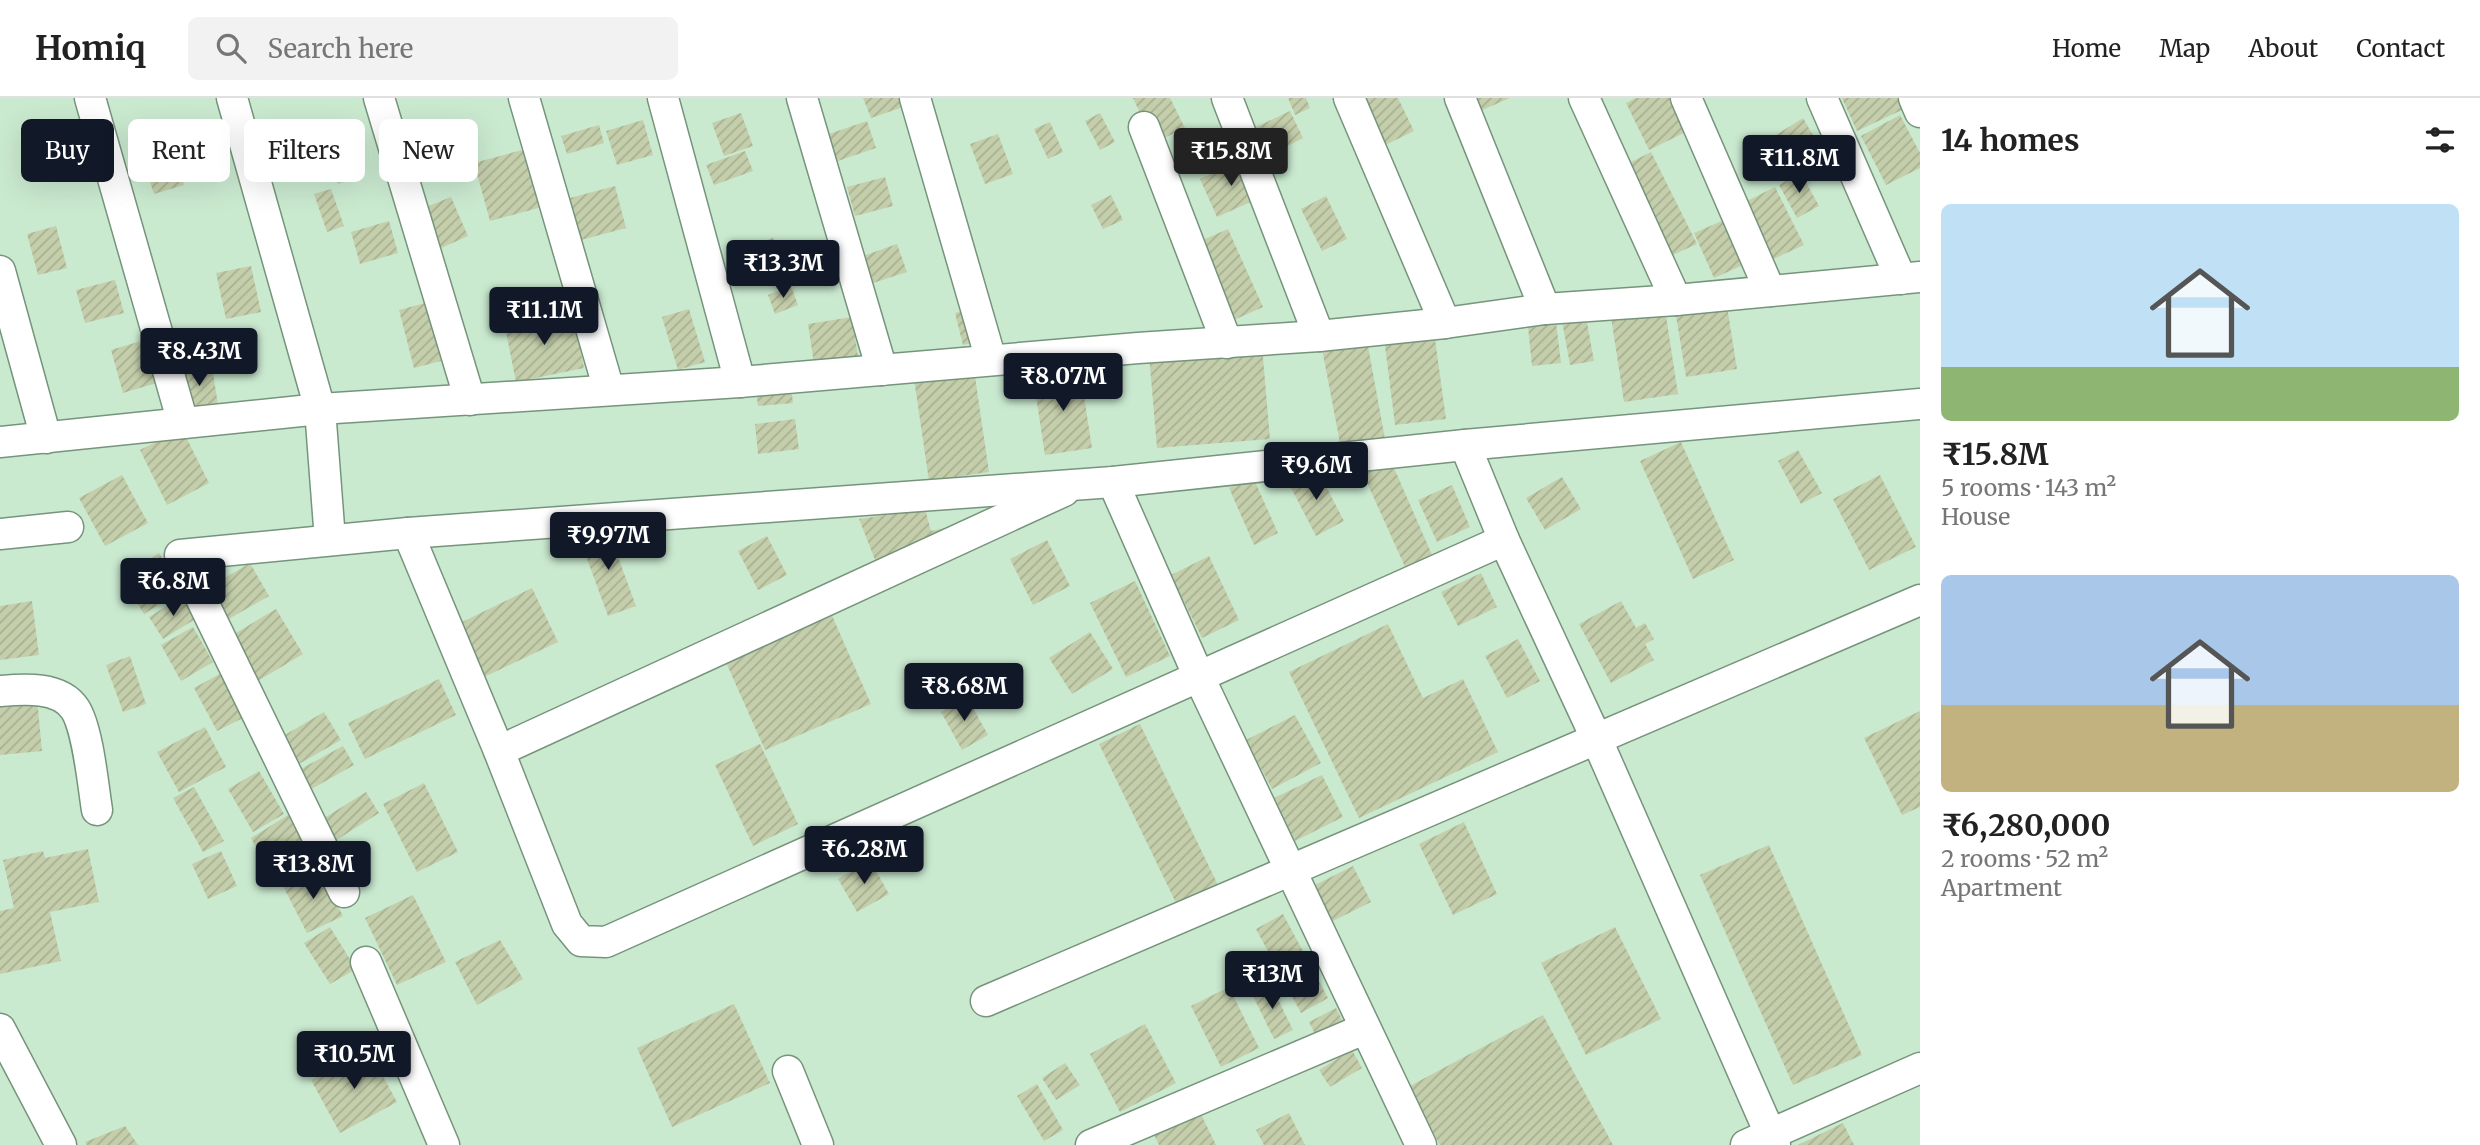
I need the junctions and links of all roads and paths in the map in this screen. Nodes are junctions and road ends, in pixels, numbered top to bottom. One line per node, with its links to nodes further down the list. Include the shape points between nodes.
1 (90, 98): 32 (street)
2 (232, 98): 31 (street)
3 (379, 98): 29 (street)
4 (524, 98): 28 (street)
5 (663, 98): 27 (street)
6 (802, 98): 26 (street)
7 (915, 98): 25 (street)
8 (1227, 98): 23 (street)
9 (1349, 98): 22 (street)
10 (1460, 98): 21 (street)
11 (1584, 98): 20 (street)
12 (1686, 98): 19 (street)
13 (1822, 98): 18 (street)
14 (1914, 98): 15 (street)
15 (1920, 112)
16 (1144, 127): 24 (street)
17 (0, 271): 33 (street)
18 (1910, 278): 19 (street)
19 (1770, 291): 20 (street)
20 (1676, 300): 21 (street)
21 (1545, 309): 22 (street)
22 (1445, 323): 23 (street)
23 (1319, 336): 24 (street)
24 (1227, 343): 25 (street)
25 (991, 360): 26 (street)
26 (881, 369): 27 (street)
27 (740, 382): 28 (street)
28 (609, 390): 29 (street)
29 (470, 400): 31 (street)
30 (1920, 404): 35 (street)
31 (320, 409): 32 (street); 42 (street)
32 (183, 423): 33 (street)
33 (46, 438): 34 (street)
34 (0, 442)
35 (1465, 445): 36 (street); 41 (street)
36 (1113, 482): 37 (street); 44 (street)
37 (1080, 484): 39 (street); 47 (street)
38 (68, 527): 40 (street)
39 (408, 533): 42 (street); 47 (street)
40 (0, 534)
41 (1504, 540): 44 (street); 46 (street)
42 (330, 541): 50 (street, via 180,555)
43 (1920, 600): 46 (street)
44 (1199, 677): 47 (street, via 606,942 581,941 567,924); 49 (street)
45 (0, 691): 48 (street, via 39,690 75,708)
46 (1597, 740): 49 (street); 57 (street)
47 (499, 751)
48 (97, 810)
49 (1293, 871): 52 (street); 54 (street)
50 (344, 892)
51 (366, 962): 59 (street)
52 (986, 1001)
53 (0, 1029): 58 (street)
54 (1364, 1029): 61 (street); 62 (street)
55 (1920, 1068): 57 (street)
56 (788, 1071): 60 (street)
57 (1763, 1141)
58 (61, 1145)
59 (444, 1145)
60 (818, 1145)
61 (1091, 1145)
62 (1421, 1145)

